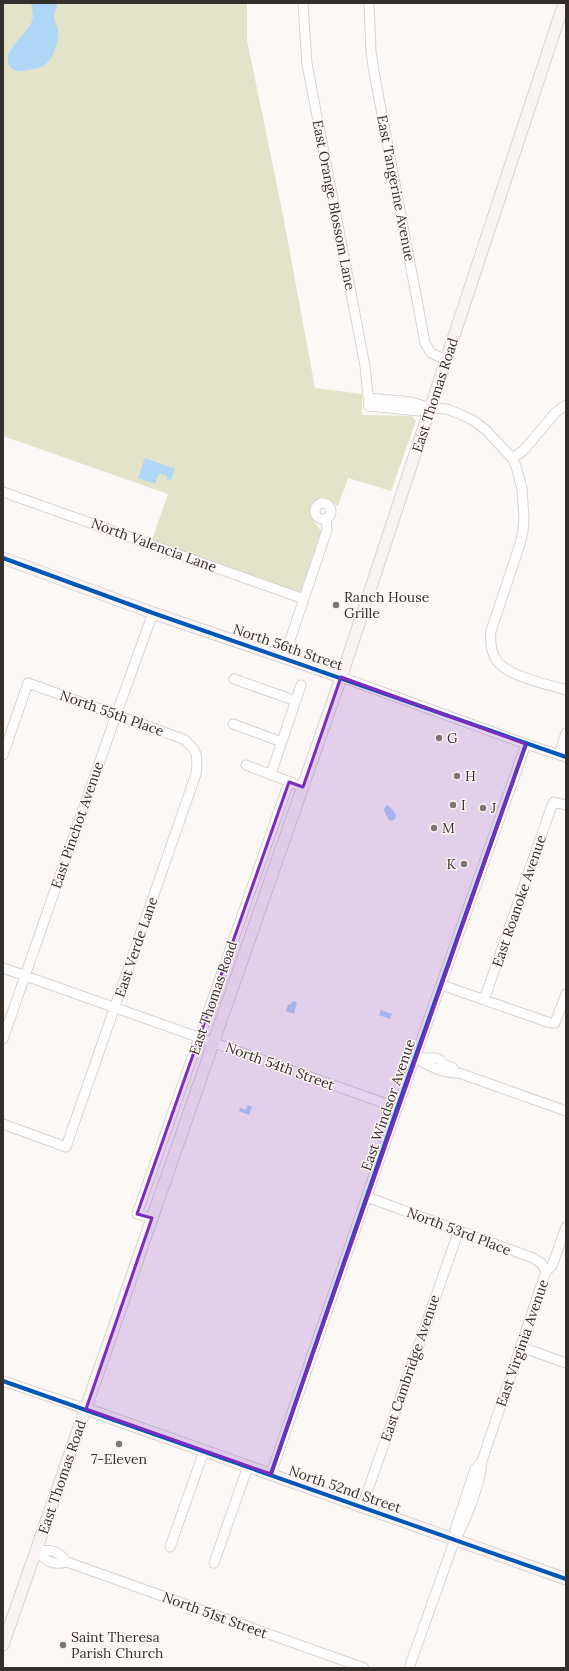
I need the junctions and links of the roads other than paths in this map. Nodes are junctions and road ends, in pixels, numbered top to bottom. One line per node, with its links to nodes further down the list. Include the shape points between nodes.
1 (303, 3): 6 (street, East Orange Blossom Lane, via 307,64 365,366 368,402 411,402)
2 (369, 3): 4 (street, East Tangerine Avenue, via 371,51 376,84 424,337 428,350)
3 (564, 3): 4 (main road, East Thomas Road)
4 (446, 360): 6 (main road, East Thomas Road)
5 (566, 405): 7 (street, via 556,412 523,451)
6 (431, 408): 7 (street, via 447,409 474,421 497,440); 14 (main road, East Thomas Road)
7 (512, 458): 17 (street, via 522,489 524,518 520,544 490,640 494,656 502,666)
8 (3, 492): 11 (street, North Valencia Lane)
9 (326, 518): 11 (street, via 327,530)
10 (3, 558): 12 (main road, North 56th Street)
11 (304, 599): 13 (street)
12 (153, 613): 13 (main road, North 56th Street); 19 (street, East Pinchot Avenue)
13 (284, 658): 14 (main road, North 56th Street)
14 (341, 677): 23 (street, North 56th Street); 30 (main road, East Thomas Road)
15 (234, 679): 18 (street)
16 (302, 685): 18 (street)
17 (566, 690)
18 (296, 702): 22 (street)
19 (116, 715): 24 (street, North 55th Place, via 183,739); 25 (street, North 55th Place, via 28,683); 33 (street, East Pinchot Avenue)
20 (233, 724): 22 (street)
21 (566, 733): 26 (street)
22 (282, 742): 28 (street)
23 (526, 744): 26 (street, North 56th Street); 34 (street, East Windsor Avenue)
24 (193, 747): 37 (street, East Verde Lane, via 198,758 196,774)
25 (3, 755)
26 (563, 756)
27 (246, 765): 28 (street)
28 (271, 774): 29 (street)
29 (289, 782): 30 (street); 38 (street, East Thomas Road)
30 (303, 787): 40 (main road, East Thomas Road)
31 (566, 805): 36 (street, East Roanoke Avenue, via 554,802)
32 (3, 968): 33 (street, North 54th Street)
33 (25, 976): 37 (street, North 54th Street); 39 (street, East Pinchot Avenue)
34 (442, 985): 36 (street); 41 (street, East Windsor Avenue)
35 (566, 994): 36 (street, via 555,1023)
36 (484, 1000)
37 (115, 1008): 38 (street, North 54th Street); 44 (street, East Verde Lane, via 66,1147)
38 (200, 1037): 40 (street, North 54th Street); 46 (street, East Thomas Road, via 137,1214)
39 (3, 1039)
40 (214, 1042): 42 (street, North 54th Street); 46 (main road, East Thomas Road)
41 (416, 1058): 42 (street, East Windsor Avenue); 43 (street, via 436,1058 442,1066 453,1068 459,1073)
42 (398, 1108): 45 (street, East Windsor Avenue)
43 (566, 1111)
44 (3, 1124)
45 (367, 1197): 48 (street, North 53rd Place); 56 (street, East Windsor Avenue)
46 (152, 1218): 53 (main road, East Thomas Road)
47 (566, 1227): 49 (street, East Virginia Avenue, via 552,1266)
48 (459, 1230): 49 (street, North 53rd Place, via 533,1258 543,1265); 57 (street, East Cambridge Avenue)
49 (546, 1271): 50 (street, East Virginia Avenue)
50 (521, 1347): 51 (street); 58 (street, East Virginia Avenue, via 482,1460 475,1469 455,1527)
51 (566, 1363)
52 (3, 1381): 53 (street, North 52nd Street)
53 (86, 1409): 54 (main road, North 52nd Street); 60 (main road, East Thomas Road)
54 (204, 1451): 55 (main road, North 52nd Street); 59 (street)
55 (248, 1466): 56 (main road, North 52nd Street); 61 (street)
56 (271, 1474): 57 (main road, North 52nd Street)
57 (362, 1507): 58 (main road, North 52nd Street)
58 (455, 1539): 62 (main road, North 52nd Street); 65 (street, East Virginia Avenue)
59 (170, 1547)
60 (36, 1551): 63 (main road, East Thomas Road); 64 (street, North 51st Street, via 47,1561 57,1564 67,1562)
61 (214, 1563)
62 (566, 1579)
63 (3, 1644)
64 (364, 1668)
65 (409, 1668)

